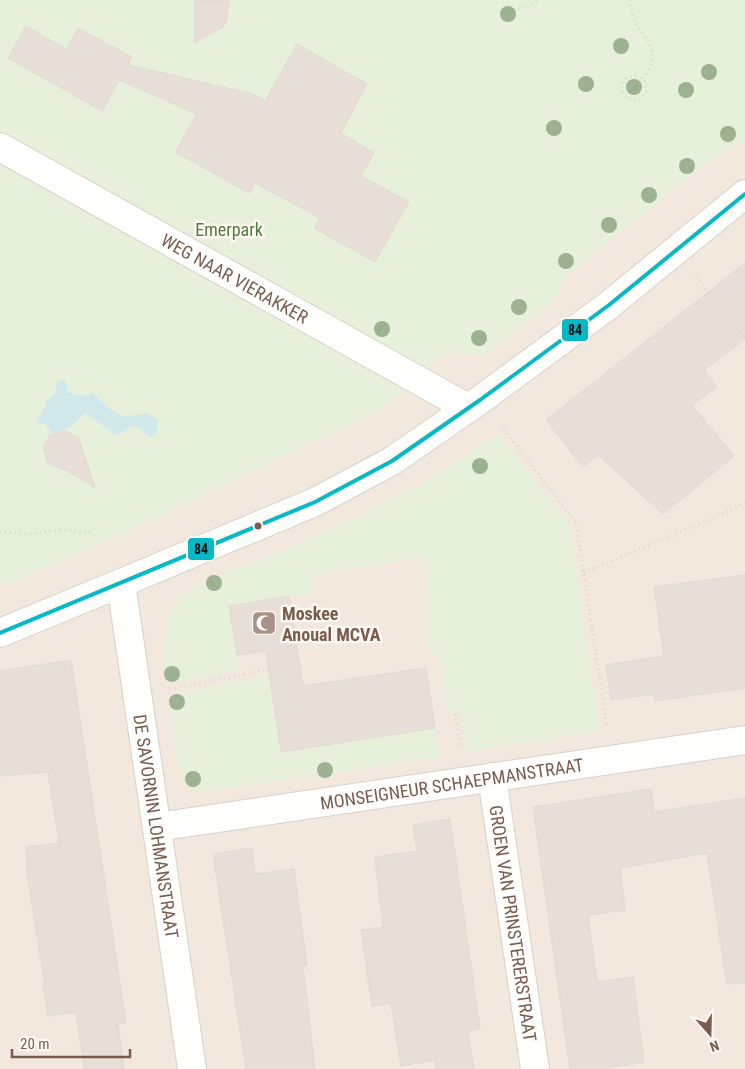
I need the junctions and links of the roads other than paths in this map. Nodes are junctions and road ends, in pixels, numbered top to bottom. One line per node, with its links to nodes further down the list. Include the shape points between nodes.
1 (0, 147): 3 (street, WEG NAAR VIERAKKER)
2 (745, 194): 3 (street, via 609,305)
3 (474, 404): 4 (street, via 392,461 315,502)
4 (121, 583): 5 (street); 8 (street, DE SAVORNIN LOHMANSTRAAT)
5 (0, 633)
6 (745, 740): 7 (street, MONSEIGNEUR SCHAEPMANSTRAAT)
7 (492, 777): 8 (street, MONSEIGNEUR SCHAEPMANSTRAAT); 10 (street, GROEN VAN PRINSTERERSTRAAT)
8 (157, 827): 9 (street, DE SAVORNIN LOHMANSTRAAT)
9 (192, 1069)
10 (534, 1069)

